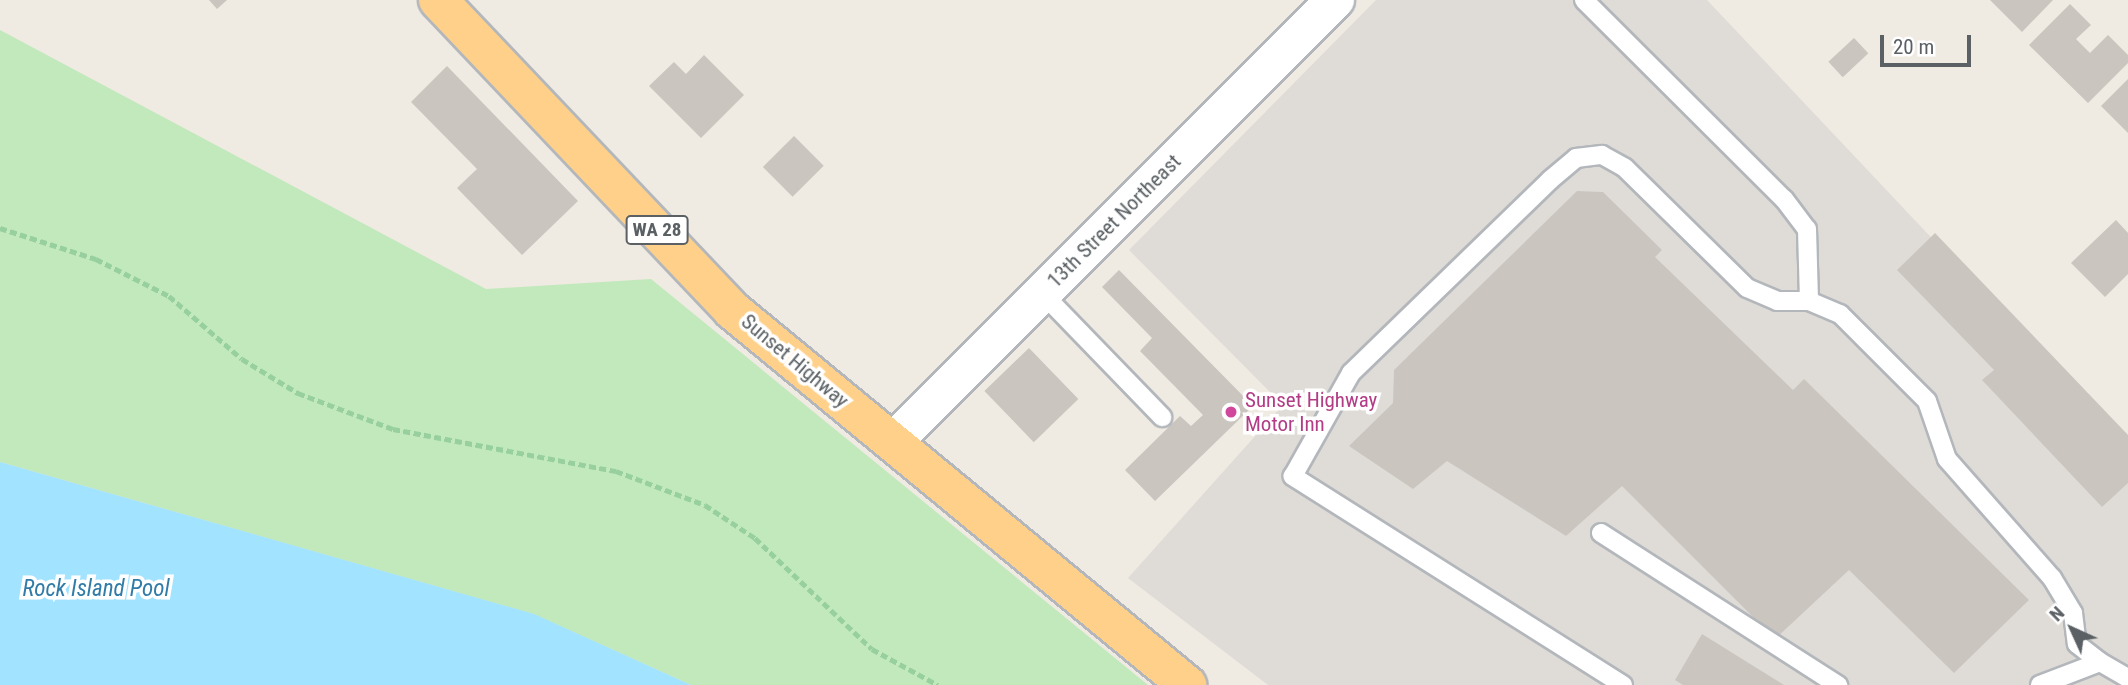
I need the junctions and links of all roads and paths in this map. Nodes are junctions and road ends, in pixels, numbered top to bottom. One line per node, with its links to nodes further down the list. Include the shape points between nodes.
1 (438, 0): 8 (highway, Sunset Highway / WA 28, via 732,310)
2 (1335, 0): 5 (street, 13th Street Northeast)
3 (1584, 0): 6 (lane, via 1784,199 1807,229)
4 (0, 228): 12 (path, via 96,260 169,296 242,359 298,393 393,429 616,471 705,505 755,538 872,649)
5 (1042, 293): 7 (lane); 8 (street, 13th Street Northeast)
6 (1809, 302): 10 (lane, via 1840,314 1927,401 1947,460 2052,578 2073,613 2077,644); 14 (lane, via 1777,301 1748,288 1625,167 1602,155 1576,158 1351,373 1293,476)
7 (1162, 418)
8 (893, 442): 13 (highway, Sunset Highway / WA 28)
9 (1601, 533): 15 (lane)
10 (2100, 662): 11 (lane); 16 (lane)
11 (2128, 678)
12 (938, 685)
13 (1187, 685)
14 (1623, 685)
15 (1838, 685)
16 (2040, 685)

